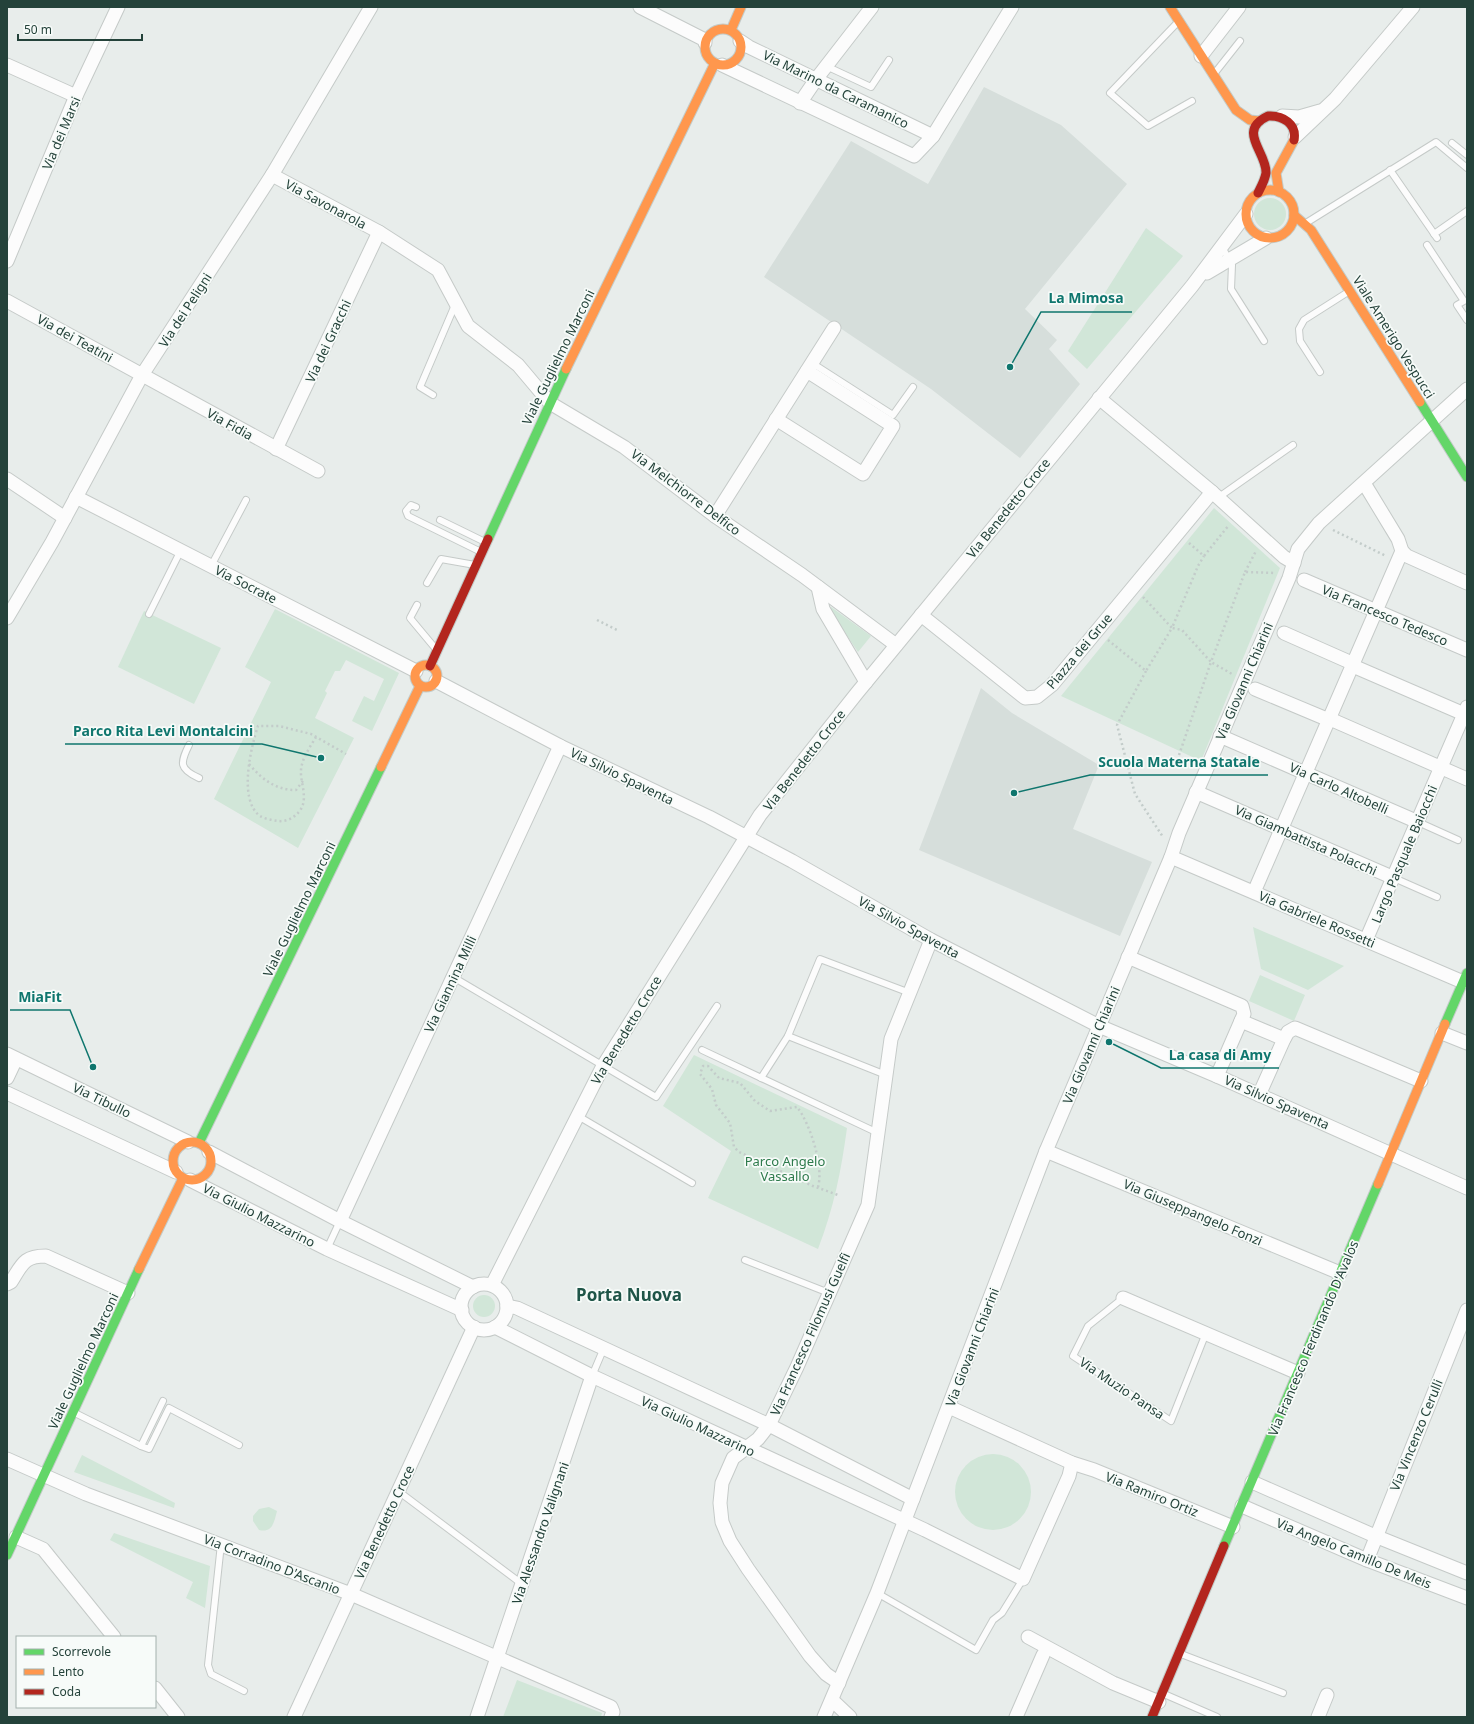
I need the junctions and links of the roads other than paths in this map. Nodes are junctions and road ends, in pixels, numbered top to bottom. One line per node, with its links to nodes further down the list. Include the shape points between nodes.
1 (118, 7): 22 (street, Via dei Marsi)
2 (370, 7): 34 (street, Via dei Peligni)
3 (640, 7): 14 (street, via 705,40)
4 (741, 7): 11 (main road)
5 (872, 7): 19 (street)
6 (1012, 7): 28 (street)
7 (1170, 7): 10 (main road)
8 (1239, 7): 15 (street)
9 (1413, 7): 25 (street)
10 (1179, 21): 15 (main road); 23 (lane, via 1110,93 1148,126)
11 (731, 30): 12 (main road); 14 (main road, via 715,30)
12 (740, 41): 17 (main road, via 739,56 732,63); 21 (street, Via Marino da Caramanico)
13 (1240, 41): 20 (lane)
14 (705, 43): 17 (main road, via 706,52)
15 (1201, 56): 20 (main road)
16 (889, 60): 19 (lane, via 871,88)
17 (719, 64): 24 (street, Via Marino da Caramanico); 61 (main road, Viale Guglielmo Marconi)
18 (7, 65): 22 (street)
19 (826, 66): 21 (street)
20 (1213, 75): 27 (main road, via 1236,110 1250,120)
21 (817, 78): 24 (street); 28 (street, Via Marino da Caramanico)
22 (76, 96): 46 (street, Via dei Marsi)
23 (1192, 101)
24 (800, 103): 28 (street, Via Marino da Caramanico, via 914,156)
25 (1328, 106): 26 (street, via 1307,116); 29 (street)
26 (1282, 116): 27 (main road, via 1270,115); 29 (main road, via 1291,124)
27 (1259, 121): 36 (main road, via 1254,141 1266,170 1264,184)
28 (933, 136)
29 (1294, 137): 35 (main road, via 1276,172)
30 (1452, 143): 31 (lane)
31 (1467, 155)
32 (1467, 168): 33 (lane, via 1436,142)
33 (1390, 170): 37 (lane, via 1435,236); 40 (lane)
34 (272, 175): 41 (street, Via Savonarola); 56 (street, Via dei Peligni)
35 (1279, 192): 36 (main road, via 1270,190); 39 (main road, via 1290,201)
36 (1258, 194): 38 (main road, via 1251,200)
37 (1467, 212)
38 (1246, 214): 42 (main road, via 1252,229); 44 (street, Via Benedetto Croce)
39 (1294, 215): 40 (main road, Viale Amerigo Vespucci); 42 (main road, via 1292,225 1286,233)
40 (1306, 223): 48 (main road, Viale Amerigo Vespucci)
41 (380, 232): 50 (street, Via Savonarola, via 438,270); 65 (street, Via dei Gracchi)
42 (1266, 238): 45 (street, Via Benedetto Croce)
43 (1427, 245): 51 (lane, via 1464,301 1457,305)
44 (1222, 247): 45 (lane); 47 (street, Via Benedetto Croce)
45 (1229, 259): 47 (street, Via Benedetto Croce, via 1213,268); 53 (lane, via 1232,264 1231,289)
46 (7, 261)
47 (1192, 286): 60 (street, Via Benedetto Croce)
48 (1350, 292): 55 (lane, via 1304,320 1299,329 1300,340); 63 (main road, Viale Amerigo Vespucci)
49 (7, 301): 56 (street, Via dei Teatini)
50 (456, 303): 59 (lane, via 420,387); 61 (street, Via Melchiorre Delfico, via 468,326 518,365)
51 (1467, 320)
52 (834, 328): 54 (street)
53 (1264, 341)
54 (809, 367): 57 (lane, via 893,415); 62 (street); 62 (street, via 894,426 864,474)
55 (1320, 372)
56 (142, 375): 65 (street, Via Fidia); 71 (street, Via dei Peligni)
57 (913, 387)
58 (1467, 389): 63 (street, Via Giovanni Chiarini)
59 (433, 395)
60 (1099, 398): 70 (street); 91 (street, Via Benedetto Croce)
61 (550, 403): 74 (street, Via Melchiorre Delfico, via 624,447); 77 (main road, Viale Guglielmo Marconi)
62 (776, 419): 74 (street)
63 (1431, 422): 67 (main road, Viale Amerigo Vespucci); 69 (street, Via Giovanni Chiarini)
64 (1293, 445): 70 (lane)
65 (276, 449): 66 (street, Via Fidia)
66 (318, 471)
67 (1467, 477)
68 (7, 479): 75 (street)
69 (1364, 483): 80 (street, via 1398,539); 81 (street, Via Giovanni Chiarini, via 1319,523 1298,549)
70 (1215, 494): 81 (street, via 1284,557); 91 (street, Piazza dei Grue, via 1178,533 1052,685 1037,697 1025,698)
71 (76, 497): 75 (street, Via dei Peligni); 78 (street, Via Socrate)
72 (246, 500): 82 (lane)
73 (416, 507): 79 (lane, via 408,507 408,516)
74 (715, 516): 87 (street, Via Melchiorre Delfico)
75 (65, 518): 92 (street, Via dei Peligni)
76 (440, 520): 77 (lane)
77 (487, 544): 79 (main road, Viale Guglielmo Marconi)
78 (181, 550): 82 (street, Via Socrate); 90 (lane)
79 (483, 552): 83 (main road, Viale Guglielmo Marconi)
80 (1399, 556): 86 (street, via 1407,556); 89 (street)
81 (1294, 563): 106 (street, Via Giovanni Chiarini)
82 (211, 566): 99 (street, Via Socrate)
83 (476, 566): 85 (lane, via 441,559); 96 (main road, Viale Guglielmo Marconi)
84 (1304, 580): 89 (street, Via Francesco Tedesco)
85 (428, 583)
86 (1467, 583)
87 (818, 587): 94 (street, Via Melchiorre Delfico); 101 (street, via 823,609)
88 (417, 604): 96 (lane, via 410,618)
89 (1376, 611): 95 (street, Via Francesco Tedesco); 97 (street)
90 (149, 614)
91 (921, 615): 94 (street, Via Benedetto Croce)
92 (7, 618)
93 (1284, 633): 97 (street, Largo Pasquale Baiocchi)
94 (896, 645): 101 (street, Via Benedetto Croce)
95 (1467, 650)
96 (437, 651): 98 (main road, Viale Guglielmo Marconi)
97 (1354, 665): 104 (street, Largo Pasquale Baiocchi); 105 (street)
98 (430, 666): 99 (main road, via 420,666); 100 (main road, via 436,672)
99 (416, 671): 102 (main road, via 415,678)
100 (436, 681): 102 (main road, via 431,686); 108 (street, Via Silvio Spaventa)
101 (866, 682): 116 (street, Via Benedetto Croce, via 760,815)
102 (420, 686): 147 (main road, Viale Guglielmo Marconi)
103 (1255, 689): 105 (street)
104 (1466, 711): 109 (street, Largo Pasquale Baiocchi)
105 (1329, 719): 109 (street); 110 (street)
106 (1220, 736): 110 (street, Via Carlo Altobelli); 113 (street, Via Giovanni Chiarini)
107 (189, 745): 111 (lane, via 183,758 183,766)
108 (560, 746): 116 (street, Via Silvio Spaventa); 125 (street, Via Giannina Milli)
109 (1441, 767): 112 (street); 114 (street, Largo Pasquale Baiocchi)
110 (1306, 774): 114 (street, Via Carlo Altobelli); 115 (street)
111 (199, 778)
112 (1467, 779)
113 (1196, 792): 115 (street, Via Giambattista Polacchi); 118 (street, Via Giovanni Chiarini)
114 (1418, 822): 117 (lane, Via Carlo Altobelli); 119 (street, Largo Pasquale Baiocchi)
115 (1282, 829): 119 (street, Via Giambattista Polacchi); 120 (street)
116 (746, 837): 122 (street, Via Silvio Spaventa); 137 (street, Via Benedetto Croce)
117 (1458, 840)
118 (1171, 857): 120 (street, Via Gabriele Rossetti); 124 (street, Via Giovanni Chiarini)
119 (1394, 878): 121 (lane, Via Giambattista Polacchi); 123 (street, Largo Pasquale Baiocchi)
120 (1254, 892): 123 (street, Via Gabriele Rossetti)
121 (1437, 897)
122 (932, 940): 127 (street, Via Francesco Filomusi Guelfi); 130 (street, Via Silvio Spaventa)
123 (1366, 940): 126 (street, Via Gabriele Rossetti)
124 (1128, 957): 129 (street, via 1238,1003 1244,1010); 130 (street, Via Giovanni Chiarini)
125 (453, 977): 137 (lane); 153 (street, Via Giannina Milli)
126 (1465, 978): 131 (main road, Via Francesco Ferdinando D'Avalos)
127 (910, 993): 132 (lane, via 820,959); 138 (street, Via Francesco Filomusi Guelfi, via 891,1039)
128 (717, 1006): 137 (lane, via 656,1097)
129 (1241, 1020): 133 (street); 139 (street)
130 (1099, 1026): 139 (street, Via Silvio Spaventa); 148 (street, Via Giovanni Chiarini)
131 (1442, 1032): 134 (street); 142 (main road, Via Francesco Ferdinando D'Avalos)
132 (788, 1036): 138 (lane); 141 (lane)
133 (1284, 1039): 142 (street, via 1290,1030 1295,1028); 144 (street)
134 (1467, 1043)
135 (702, 1050): 141 (lane)
136 (12, 1056): 140 (street, Via Tibullo); 147 (street, Via Tibullo)
137 (603, 1066): 145 (street, Via Benedetto Croce)
138 (886, 1075): 146 (street, Via Francesco Filomusi Guelfi)
139 (1217, 1076): 144 (street, Via Silvio Spaventa)
140 (7, 1078)
141 (761, 1078): 146 (lane)
142 (1421, 1081): 149 (main road, Via Francesco Ferdinando D'Avalos)
143 (7, 1093): 150 (street)
144 (1259, 1095): 149 (street, Via Silvio Spaventa)
145 (578, 1116): 151 (lane); 158 (street, Via Benedetto Croce)
146 (878, 1133): 161 (street, Via Francesco Filomusi Guelfi, via 868,1205)
147 (199, 1146): 150 (main road, via 178,1147 173,1156 172,1162); 150 (main road, via 211,1162 208,1172 200,1178); 153 (street)
148 (1046, 1151): 156 (street, Via Giuseppangelo Fonzi); 173 (street, Via Giovanni Chiarini)
149 (1391, 1154): 152 (street, Via Silvio Spaventa); 156 (main road, Via Francesco Ferdinando D'Avalos)
150 (183, 1177): 154 (street, Via Giulio Mazzarino); 160 (main road, Viale Guglielmo Marconi)
151 (692, 1183)
152 (1467, 1188)
153 (340, 1221): 154 (lane, Via Giulio Mazzarino); 159 (street)
154 (327, 1249): 164 (street, Via Giulio Mazzarino)
155 (745, 1260): 161 (lane)
156 (1340, 1273): 170 (main road, Via Francesco Ferdinando D'Avalos)
157 (7, 1284): 160 (street, via 26,1259 46,1256)
158 (492, 1285): 159 (street, via 479,1284); 163 (street, via 503,1293)
159 (473, 1287): 164 (street, via 464,1297)
160 (128, 1293): 174 (main road, Viale Guglielmo Marconi)
161 (829, 1293): 175 (street, Via Francesco Filomusi Guelfi)
162 (1123, 1298): 168 (street, Via Muzio Pansa); 168 (lane, Via Muzio Pansa, via 1088,1326 1073,1356 1171,1421)
163 (507, 1306): 167 (street, via 504,1318); 169 (street, via 517,1308)
164 (462, 1310): 166 (street, via 467,1321)
165 (1467, 1310): 188 (street, Via Vincenzo Cerulli)
166 (474, 1327): 167 (street); 183 (street, Via Benedetto Croce)
167 (495, 1327): 171 (street, Via Giulio Mazzarino)
168 (1206, 1333): 170 (street, Via Muzio Pansa)
169 (603, 1350): 171 (lane, Via Alessandro Valignani); 175 (street)
170 (1298, 1373): 182 (main road, Via Francesco Ferdinando D'Avalos)
171 (592, 1376): 178 (street, Via Giulio Mazzarino); 195 (street, Via Alessandro Valignani)
172 (163, 1401): 177 (lane)
173 (949, 1407): 180 (street, Via Ramiro Ortiz); 184 (street, Via Giovanni Chiarini)
174 (73, 1413): 177 (lane); 181 (main road, Viale Guglielmo Marconi)
175 (769, 1426): 178 (street, Via Francesco Filomusi Guelfi); 184 (street)
176 (240, 1445): 177 (lane, via 169,1408 149,1449)
177 (141, 1446)
178 (746, 1448): 186 (street, Via Giulio Mazzarino); 204 (street, Via Francesco Filomusi Guelfi, via 733,1458 722,1483 722,1522 730,1541 748,1569 810,1656)
179 (7, 1459): 181 (street, Via Corradino D'Ascanio)
180 (1072, 1463): 187 (street, Via Ramiro Ortiz); 194 (street, via 1069,1476)
181 (44, 1477): 189 (main road, Viale Guglielmo Marconi); 190 (street, Via Corradino D'Ascanio)
182 (1252, 1482): 185 (main road, Via Francesco Ferdinando D'Avalos); 188 (street, Via Angelo Camillo De Meis)
183 (398, 1491): 195 (lane); 197 (street, Via Benedetto Croce)
184 (913, 1499): 186 (street, Via Giovanni Chiarini)
185 (1242, 1506): 187 (main road, Via Francesco Ferdinando D'Avalos); 192 (street, Via Angelo Camillo De Meis)
186 (904, 1521): 194 (street, Via Giulio Mazzarino); 196 (street, Via Giovanni Chiarini)
187 (1233, 1527): 201 (main road, Via Francesco Ferdinando D'Avalos)
188 (1375, 1536): 192 (street, Via Vincenzo Cerulli); 193 (street, Via Angelo Camillo De Meis)
189 (16, 1537): 191 (main road, Viale Guglielmo Marconi); 199 (street, via 43,1549)
190 (221, 1544): 197 (street, Via Corradino D'Ascanio); 206 (lane, via 208,1665 211,1674)
191 (7, 1555)
192 (1367, 1560): 198 (street, Via Angelo Camillo De Meis)
193 (1467, 1573)
194 (1023, 1579): 196 (lane, via 1002,1613 993,1620 976,1650)
195 (523, 1585): 203 (street, Via Alessandro Valignani)
196 (876, 1593): 204 (street, Via Giovanni Chiarini)
197 (350, 1594): 203 (street, Via Corradino D'Ascanio); 212 (street, Via Benedetto Croce)
198 (1467, 1598)
199 (113, 1636)
200 (1028, 1637): 209 (street, via 1113,1683)
201 (1180, 1653): 207 (lane); 209 (main road, Via Francesco Ferdinando D'Avalos)
202 (1044, 1655): 217 (street)
203 (498, 1658): 213 (street, Via Alessandro Valignani); 214 (street, Via Corradino D'Ascanio, via 611,1706)
204 (839, 1684): 210 (street, Via Giovanni Chiarini)
205 (156, 1689): 211 (street)
206 (244, 1690)
207 (1283, 1693)
208 (1327, 1695): 220 (street)
209 (1161, 1698): 218 (main road, Via Francesco Ferdinando D'Avalos); 219 (lane)
210 (832, 1700): 215 (street, Via Giovanni Chiarini); 216 (street)
211 (178, 1717)
212 (294, 1717)
213 (477, 1717)
214 (611, 1717)
215 (824, 1717)
216 (850, 1717)
217 (1016, 1717)
218 (1152, 1717)
219 (1216, 1717)
220 (1318, 1717)

